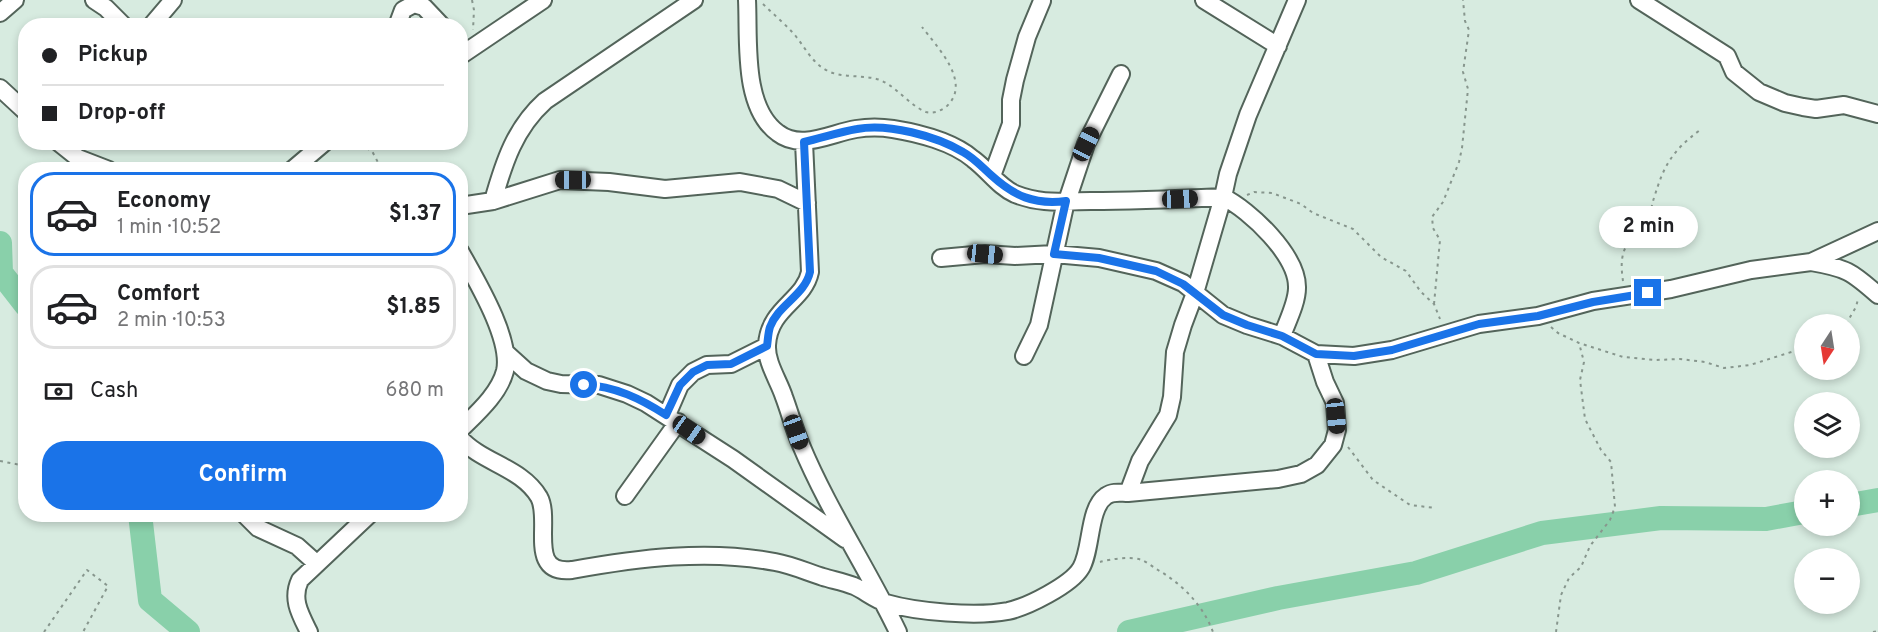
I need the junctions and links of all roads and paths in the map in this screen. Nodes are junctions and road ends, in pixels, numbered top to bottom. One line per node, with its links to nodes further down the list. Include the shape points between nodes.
1 (15, 0): 14 (street)
2 (94, 0): 15 (street)
3 (173, 0): 16 (street)
4 (472, 0): 20 (path)
5 (543, 0): 22 (street)
6 (694, 0): 35 (street, via 534,110 509,150)
7 (747, 0): 28 (street, via 750,73 757,106 779,135)
8 (759, 0): 19 (path, via 825,70 880,81 931,113 948,104 957,86 943,56)
9 (1204, 0): 21 (street)
10 (1297, 0): 21 (street)
11 (1463, 0): 48 (path, via 1469,30 1463,72 1468,89 1459,162 1443,202 1432,217 1440,240)
12 (1639, 0): 26 (street, via 1727,56 1734,72 1759,92 1803,107 1844,105)
13 (1042, 1): 33 (street, via 1018,70 1011,100 1011,124)
14 (0, 13)
15 (116, 18)
16 (158, 18)
17 (400, 18): 18 (street, via 403,10 414,4 424,7)
18 (434, 18)
19 (922, 27)
20 (468, 36)
21 (1278, 46): 34 (street, via 1228,174)
22 (468, 48)
23 (1121, 74): 36 (street, via 1086,144)
24 (0, 88): 25 (street)
25 (18, 105)
26 (1878, 114)
27 (1700, 130): 47 (path, via 1679,146 1665,168 1647,223 1623,253)
28 (804, 142): 33 (street, via 858,128 895,129 962,151); 37 (street)
29 (68, 150): 31 (street)
30 (316, 150): 32 (street)
31 (88, 162)
32 (301, 162)
33 (992, 176): 36 (street, via 1012,192 1034,201)
34 (1227, 199): 36 (street); 45 (street); 48 (path, via 1254,192 1272,193 1353,229 1382,257 1406,271); 52 (street, via 1263,227 1289,260 1296,277 1297,290)
35 (494, 201): 37 (street, via 545,183 573,180 664,189 740,182 778,189); 38 (street)
36 (1066, 201): 40 (street)
37 (807, 203): 54 (street, via 811,258 808,280 770,326)
38 (468, 205)
39 (1878, 231): 42 (street)
40 (1054, 254): 41 (street); 45 (street, via 1099,258 1156,271); 58 (street, via 1039,325)
41 (941, 258)
42 (1811, 261): 44 (street, via 1849,271); 47 (street)
43 (468, 266): 56 (street, via 485,297)
44 (1863, 282): 46 (street); 49 (path)
45 (1195, 293): 52 (street, via 1223,315); 67 (street, via 1175,352 1168,415 1140,461)
46 (1878, 295)
47 (1625, 297): 50 (street)
48 (1434, 304): 51 (path)
49 (1852, 314)
50 (1538, 316): 51 (street); 53 (path, via 1558,333)
51 (1445, 333): 57 (street, via 1392,350 1354,356)
52 (1282, 336): 57 (street)
53 (1579, 343): 55 (path, via 1623,357 1680,358 1724,368 1750,365); 82 (path, via 1584,362 1580,380 1585,419 1611,462 1615,507 1581,567 1569,578 1561,595)
54 (767, 346): 61 (street, via 731,364 707,365 693,372 680,385); 72 (street, via 801,446)
55 (1794, 351)
56 (505, 352): 59 (street); 60 (street, via 504,372)
57 (1316, 354): 63 (street, via 1335,403)
58 (1024, 357)
59 (526, 371): 60 (street); 61 (street, via 561,384 610,388)
60 (495, 392): 62 (street)
61 (672, 418): 68 (street); 72 (street)
62 (468, 421)
63 (1337, 430): 67 (street, via 1327,455 1301,474); 69 (path, via 1373,480 1410,505)
64 (468, 445): 75 (street, via 523,479 539,497 545,556 559,570 659,557 754,558 853,586)
65 (0, 461): 66 (path)
66 (18, 464)
67 (1128, 493): 74 (street, via 1114,492 1101,501)
68 (625, 496)
69 (1435, 508)
70 (252, 522): 73 (street, via 297,546)
71 (361, 522): 73 (street)
72 (849, 542): 75 (street)
73 (316, 562): 79 (street, via 300,580 295,594)
74 (1081, 568): 75 (street, via 1053,593 1008,611 927,612); 81 (path, via 1111,559 1141,560 1180,583 1208,618)
75 (884, 603): 80 (street)
76 (1878, 631): 83 (path)
77 (44, 632): 78 (path, via 87,570 108,586)
78 (83, 632)
79 (309, 632)
80 (898, 632)
81 (1213, 632)
82 (1556, 632)
83 (1874, 632)

